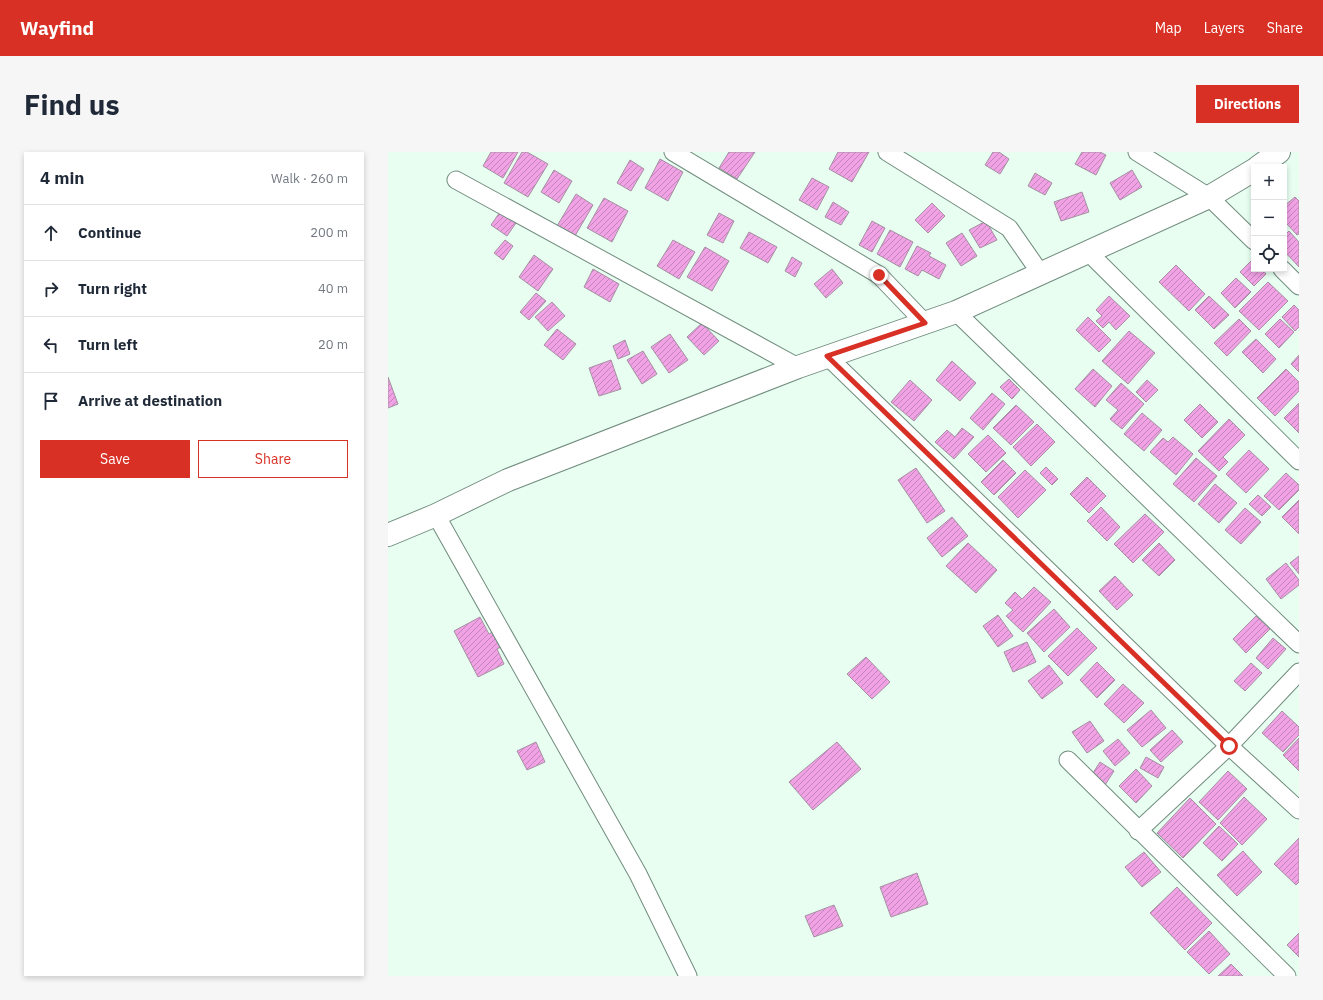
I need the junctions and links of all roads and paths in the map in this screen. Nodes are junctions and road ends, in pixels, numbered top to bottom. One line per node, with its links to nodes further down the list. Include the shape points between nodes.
1 (673, 152): 15 (street, via 879,275)
2 (887, 152): 12 (street, via 1009,228)
3 (1137, 152): 8 (street)
4 (1279, 152): 5 (street)
5 (1262, 164)
6 (1251, 172): 8 (street)
7 (456, 180): 17 (street)
8 (1209, 197): 9 (street); 10 (street)
9 (1251, 238)
10 (1088, 252): 12 (street); 18 (street)
11 (1285, 272): 13 (street)
12 (1041, 274): 14 (street)
13 (1299, 286)
14 (956, 312): 15 (street); 21 (street)
15 (925, 323): 16 (street)
16 (827, 356): 17 (street); 23 (street)
17 (798, 367): 19 (street, via 508,480)
18 (1299, 461)
19 (436, 515): 20 (street); 27 (street, via 638,874)
20 (388, 535)
21 (1299, 644)
22 (1299, 672): 23 (street)
23 (1229, 746): 25 (street); 26 (street)
24 (1068, 760): 26 (street)
25 (1299, 810)
26 (1138, 831): 28 (street)
27 (688, 976)
28 (1287, 976)

